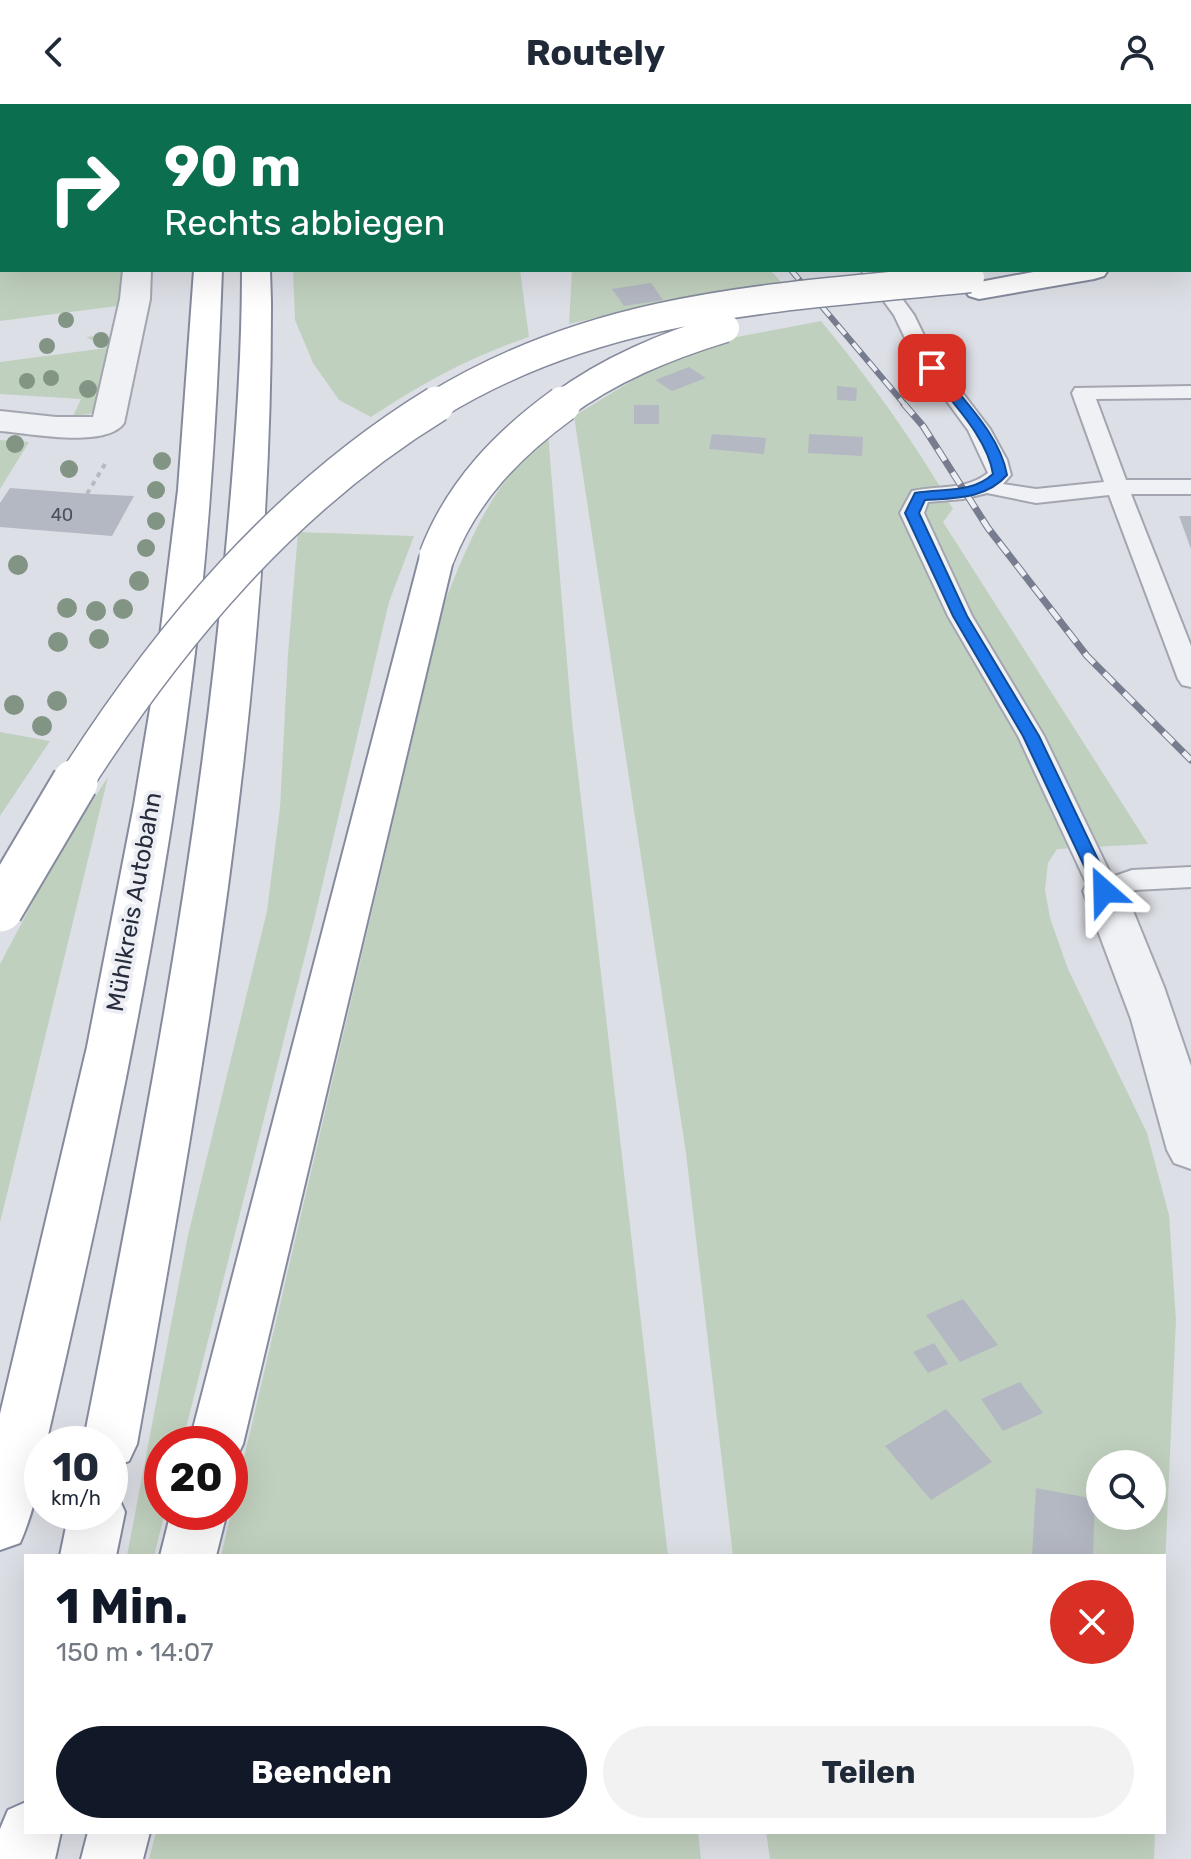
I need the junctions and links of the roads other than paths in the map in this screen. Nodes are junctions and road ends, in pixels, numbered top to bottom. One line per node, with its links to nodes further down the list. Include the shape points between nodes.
1 (137, 272): 9 (street, via 108,423 100,427)
2 (208, 272): 20 (highway, Mühlkreis Autobahn, via 187,566 158,775 88,1141)
3 (256, 272): 18 (highway, via 240,609 223,770)
4 (872, 272): 10 (lane, via 905,316 920,351 998,460 1000,475)
5 (1045, 272): 7 (highway)
6 (1077, 272): 7 (highway)
7 (974, 284): 16 (highway, bridge, via 758,302 617,326 531,354 452,392 355,460 228,579 105,732); 19 (highway, bridge, via 752,321 686,340 623,367 568,400 496,461 453,518 437,556)
8 (1191, 392): 11 (lane, via 1083,393)
9 (0, 421)
10 (988, 486): 11 (lane, via 1009,495 1041,498); 15 (lane, via 920,496 912,513 960,616 1031,736)
11 (1117, 487): 12 (lane); 13 (lane)
12 (1191, 487)
13 (1191, 679)
14 (1191, 877): 15 (lane, via 1132,880)
15 (1104, 891): 17 (street, via 1175,1080)
16 (0, 909)
17 (1191, 1150)
18 (113, 1426)
19 (220, 1426)
20 (0, 1525)
21 (93, 1530): 23 (highway)
22 (194, 1530): 24 (highway)
23 (88, 1554)
24 (188, 1554)
25 (30, 1834): 27 (highway)
26 (118, 1834): 28 (highway)
27 (24, 1859)
28 (112, 1859)

